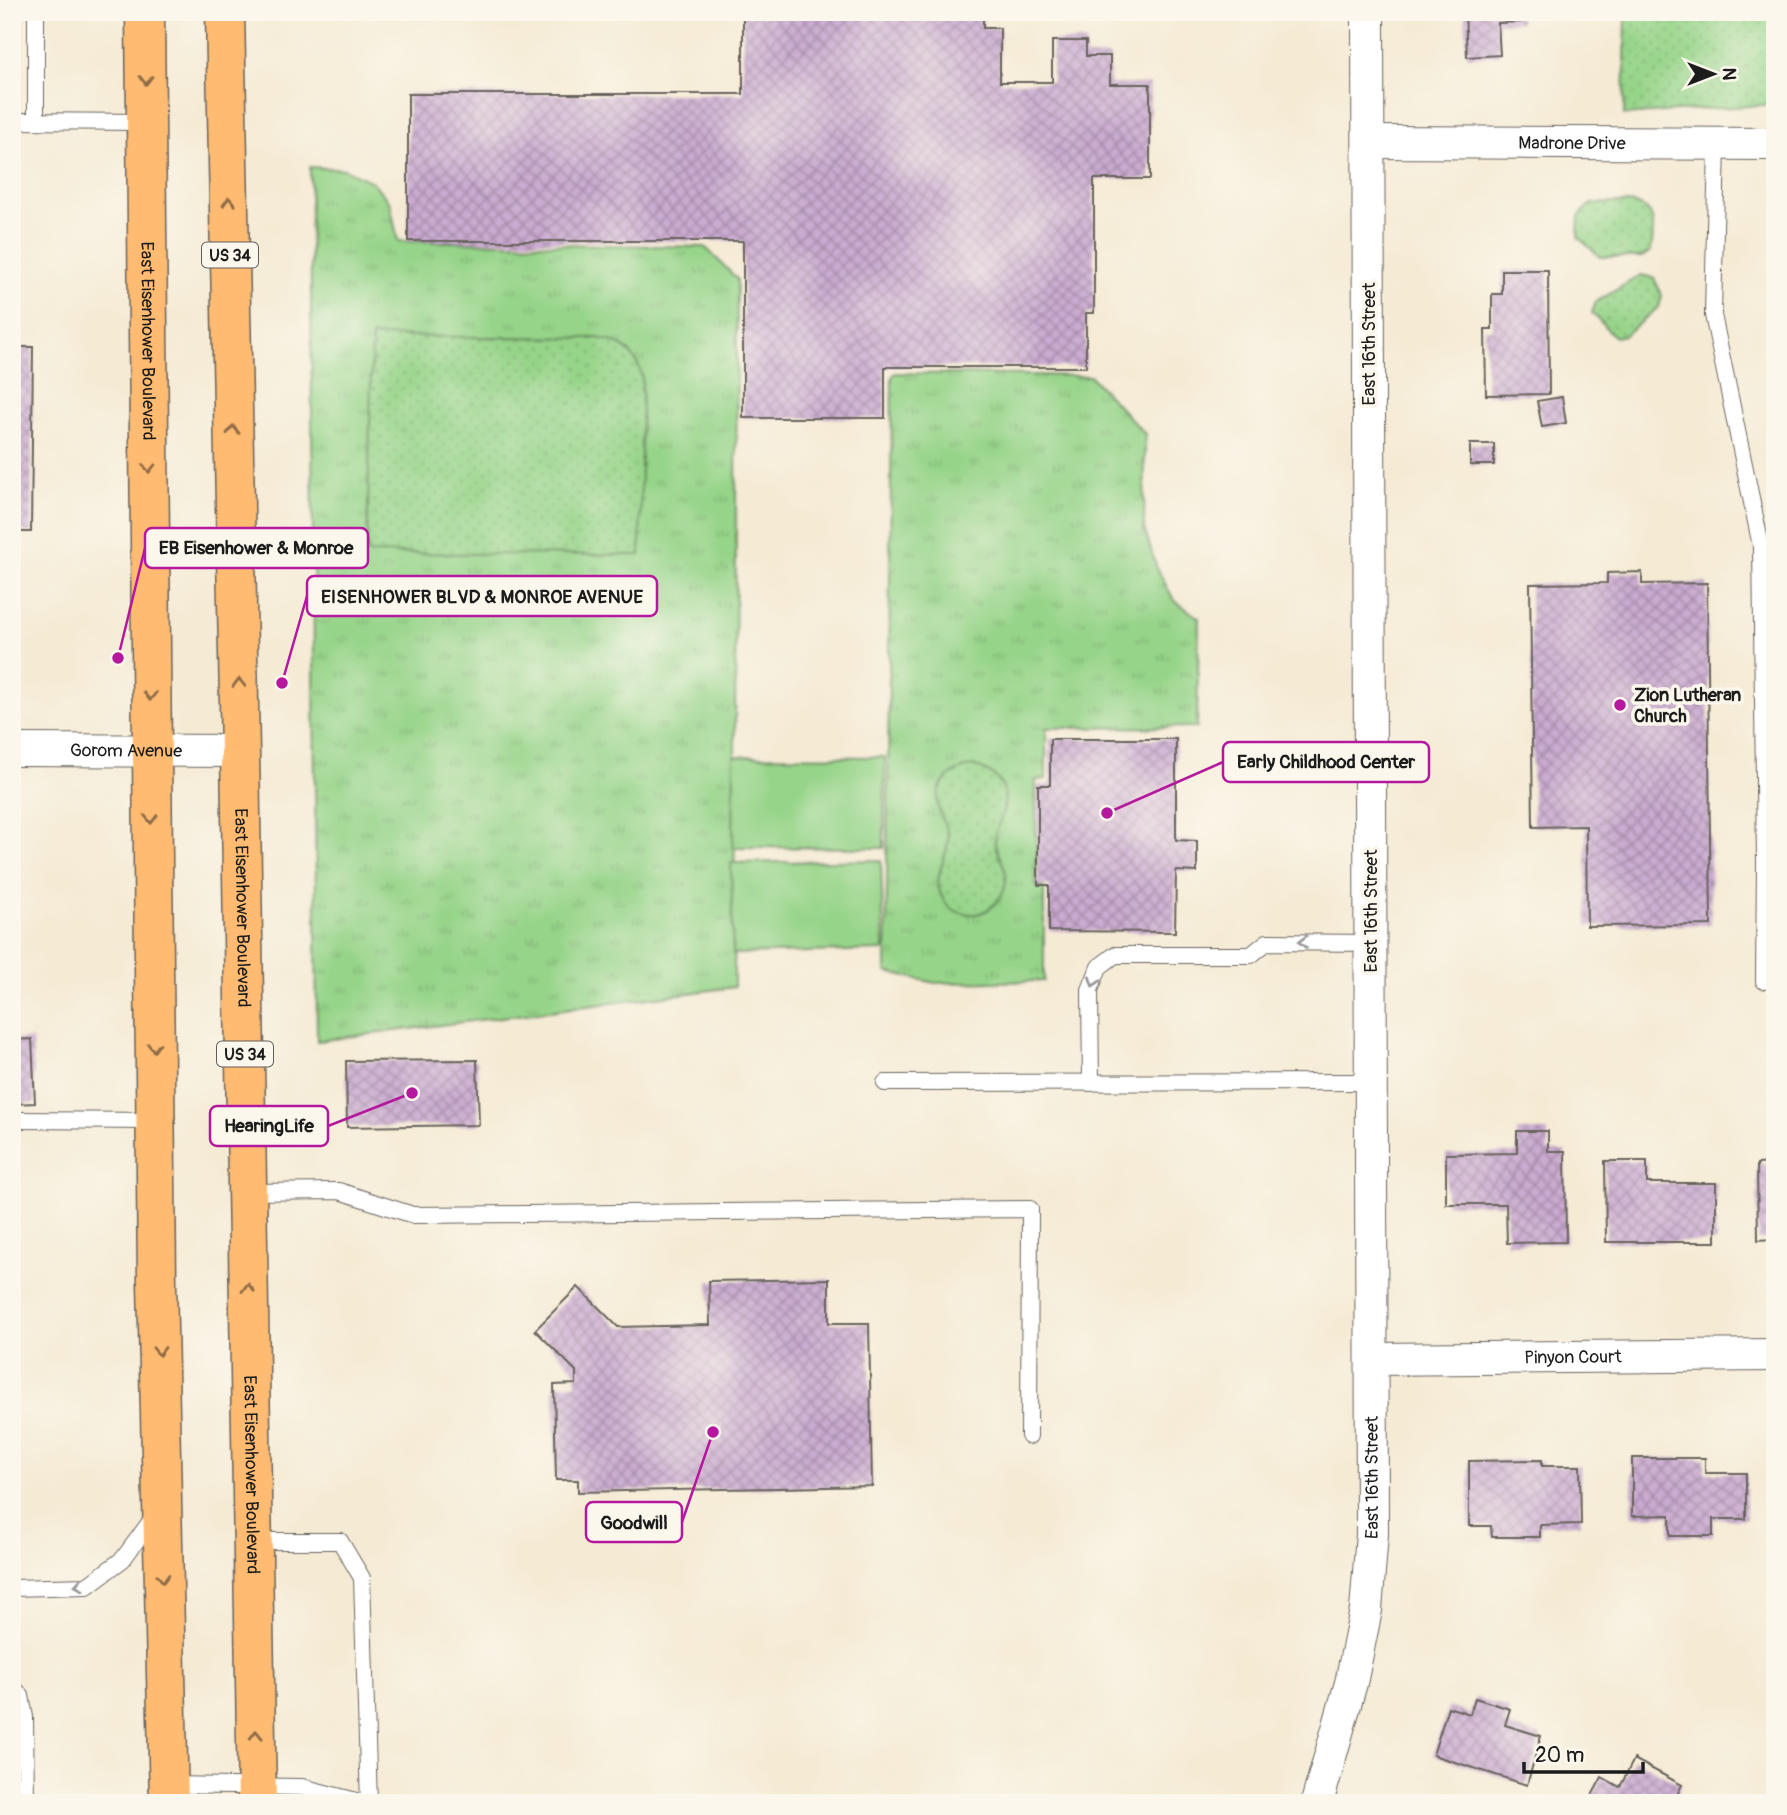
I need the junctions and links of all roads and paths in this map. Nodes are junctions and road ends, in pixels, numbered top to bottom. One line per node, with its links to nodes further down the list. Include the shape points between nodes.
1 (36, 12): 6 (lane)
2 (145, 12): 7 (highway, East Eisenhower Boulevard, one-way to 7)
3 (225, 12): 13 (highway, East Eisenhower Boulevard / US 34, one-way to 3)
4 (1368, 12): 8 (street, East 16th Street)
5 (12, 121): 6 (lane)
6 (36, 121): 7 (lane)
7 (146, 122): 12 (highway, East Eisenhower Boulevard, one-way to 12)
8 (1369, 142): 9 (street, Madrone Drive); 14 (street, East 16th Street)
9 (1717, 144): 10 (street, Madrone Drive); 15 (lane, via 1713,315 1760,546)
10 (1775, 144)
11 (12, 750): 12 (street, Gorom Avenue)
12 (151, 751): 13 (street, Gorom Avenue); 20 (highway, East Eisenhower Boulevard, one-way to 20)
13 (240, 751): 21 (highway, East Eisenhower Boulevard / US 34)
14 (1371, 943): 16 (street, East 16th Street); 18 (lane, one-way to 18, via 1267,942 1251,955 1115,955 1100,967 1090,990)
15 (1764, 981)
16 (1371, 1082): 18 (lane); 23 (street, East 16th Street)
17 (885, 1083): 18 (lane)
18 (1091, 1083)
19 (12, 1120): 20 (lane)
20 (155, 1121): 25 (highway, East Eisenhower Boulevard, one-way to 25)
21 (247, 1192): 24 (lane, via 339,1191 414,1215 1030,1209); 26 (highway, East Eisenhower Boulevard / US 34, one-way to 21)
22 (1775, 1355): 23 (street, Pinyon Court)
23 (1371, 1359): 33 (street, East 16th Street, via 1366,1610)
24 (1028, 1436)
25 (162, 1507): 27 (lane, one-way to 27, via 123,1559 87,1586); 29 (highway, East Eisenhower Boulevard, one-way to 29)
26 (253, 1541): 30 (highway, East Eisenhower Boulevard / US 34, one-way to 26); 32 (lane, via 340,1541 362,1578)
27 (12, 1588)
28 (12, 1686): 31 (lane, via 21,1696 25,1717)
29 (168, 1794): 30 (lane)
30 (256, 1795): 32 (lane, via 302,1787)
31 (26, 1803)
32 (366, 1803)
33 (1317, 1803)

